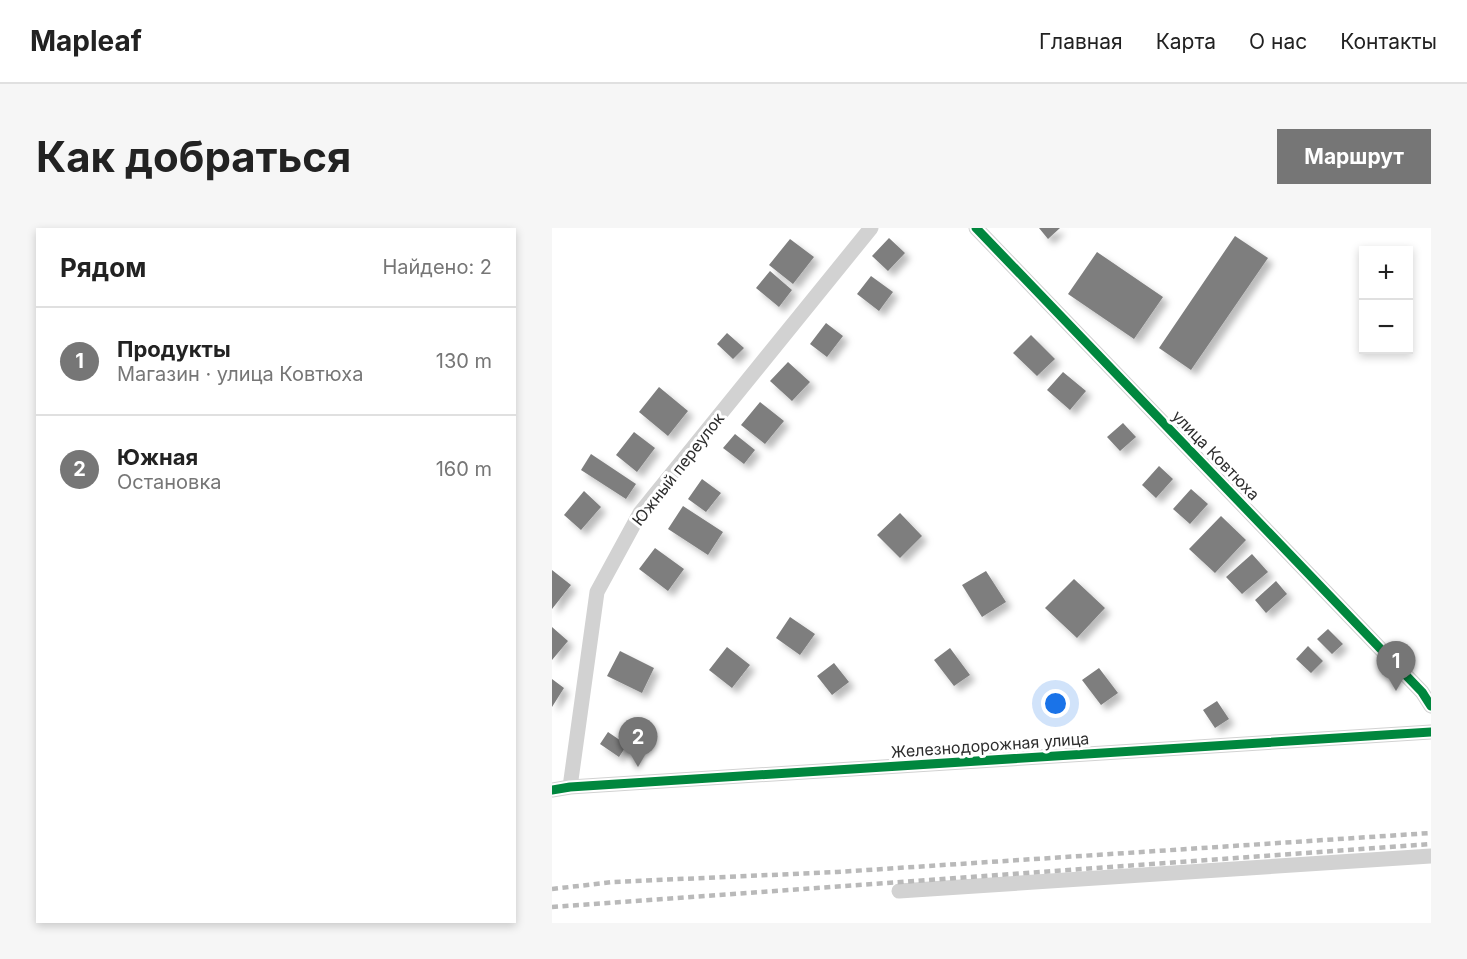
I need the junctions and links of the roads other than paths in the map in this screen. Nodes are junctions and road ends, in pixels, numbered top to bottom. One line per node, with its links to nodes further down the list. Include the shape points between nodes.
1 (871, 228): 5 (street, Южный переулок, via 634,523 597,592)
2 (976, 228): 3 (street, улица Ковтюха, via 1414,683)
3 (1431, 706)
4 (1431, 732): 5 (street, Железнодорожная улица)
5 (570, 787): 6 (street, Железнодорожная улица)
6 (552, 790)
7 (1431, 856): 8 (street)
8 (899, 891)

